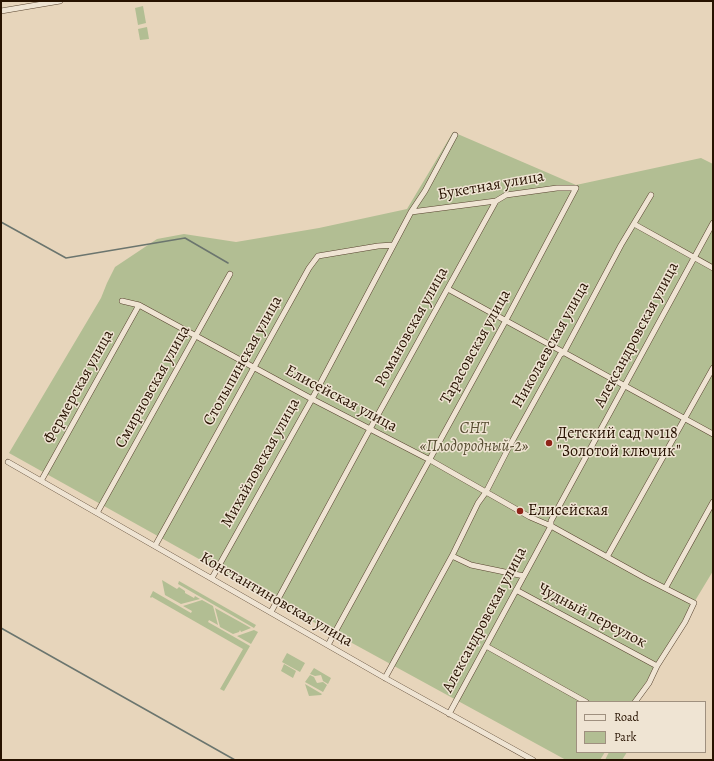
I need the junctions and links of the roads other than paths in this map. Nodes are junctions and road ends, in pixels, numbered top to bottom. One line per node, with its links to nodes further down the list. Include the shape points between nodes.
1 (60, 1): 2 (street)
2 (1, 11)
3 (455, 135): 7 (street)
4 (576, 188): 6 (street, Букетная улица, via 506,195); 17 (street, Тарасовская улица)
5 (651, 195): 9 (street, Николаевская улица)
6 (496, 201): 7 (street, Букетная улица); 14 (street, Романовская улица)
7 (411, 212): 10 (street, Михайловская улица)
8 (713, 223): 11 (street, Александровская улица)
9 (634, 224): 11 (street); 19 (street, Николаевская улица)
10 (393, 245): 20 (street, Столыпинская улица, via 318,256 287,305); 23 (street, Михайловская улица)
11 (694, 258): 12 (street); 22 (street, Александровская улица)
12 (713, 268)
13 (230, 274): 18 (street, Смирновская улица)
14 (448, 289): 17 (street); 25 (street, Романовская улица)
15 (122, 301): 16 (street, Елисейская улица)
16 (139, 305): 18 (street, Елисейская улица); 29 (street, Фермерская улица)
17 (506, 320): 19 (street); 27 (street, Тарасовская улица)
18 (196, 336): 20 (street, Елисейская улица); 32 (street, Смирновская улица)
19 (564, 352): 22 (street); 30 (street, Николаевская улица, via 512,440)
20 (254, 368): 23 (street, Елисейская улица); 34 (street, Столыпинская улица)
21 (713, 368): 24 (street)
22 (625, 386): 24 (street); 33 (street, Александровская улица, via 551,521)
23 (312, 399): 25 (street, Елисейская улица); 38 (street, Михайловская улица)
24 (685, 419): 26 (street); 36 (street)
25 (370, 429): 27 (street, Елисейская улица); 41 (street, Романовская улица)
26 (713, 434)
27 (430, 460): 30 (street, Елисейская улица); 42 (street, Тарасовская улица)
28 (8, 462): 29 (street, Константиновская улица)
29 (41, 481): 32 (street, Константиновская улица)
30 (486, 492): 33 (street, Елисейская улица); 35 (street, Николаевская улица)
31 (713, 502): 39 (street)
32 (97, 513): 34 (street, Константиновская улица)
33 (551, 526): 36 (street, Елисейская улица); 37 (street, Александровская улица)
34 (156, 546): 38 (street, Константиновская улица)
35 (452, 556): 37 (street, Чудный переулок, via 471,565); 45 (street, Николаевская улица)
36 (607, 557): 39 (street, Елисейская улица)
37 (524, 576): 40 (street, Александровская улица)
38 (212, 578): 41 (street, Константиновская улица)
39 (666, 587): 44 (street, Елисейская улица, via 694,603 685,622)
40 (516, 590): 43 (street, Александровская улица); 44 (street, Чудный переулок)
41 (271, 612): 42 (street, Константиновская улица)
42 (328, 645): 45 (street, Константиновская улица)
43 (486, 646): 46 (street); 48 (street, Александровская улица)
44 (656, 666): 47 (street, via 649,683)
45 (385, 678): 48 (street, Константиновская улица)
46 (584, 701)
47 (636, 701)
48 (449, 714): 49 (street, Константиновская улица)
49 (532, 760)

